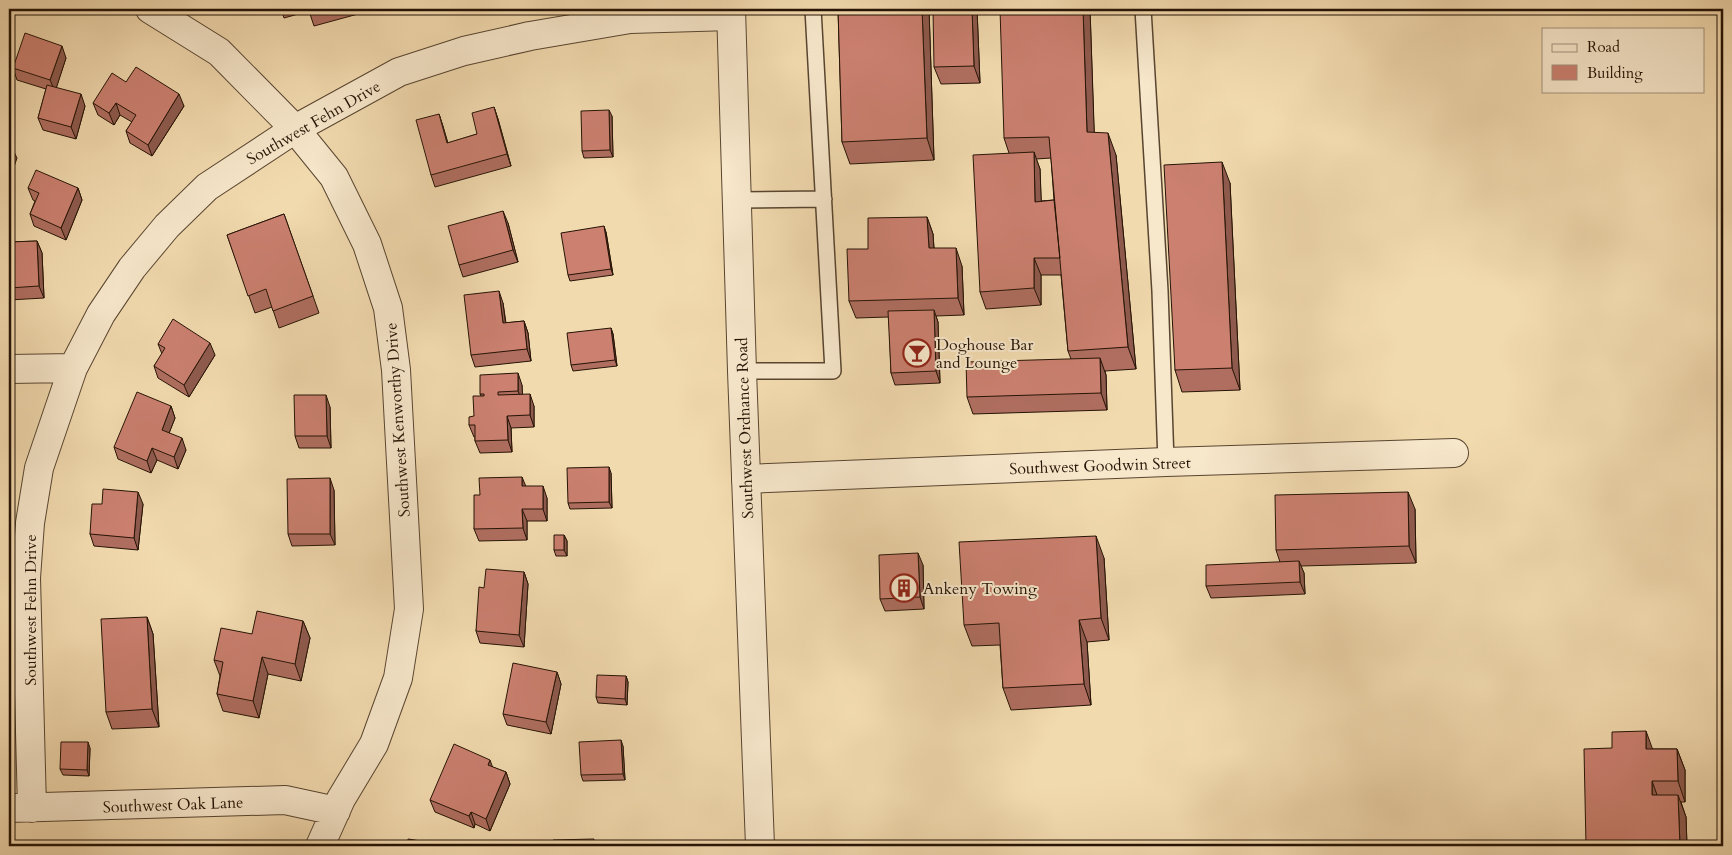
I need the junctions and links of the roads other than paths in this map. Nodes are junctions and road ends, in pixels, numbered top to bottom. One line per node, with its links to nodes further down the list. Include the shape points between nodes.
1 (150, 9): 5 (street, Southwest Kenworthy Drive, via 219,52)
2 (813, 9): 6 (lane)
3 (1143, 9): 12 (lane, via 1160,281)
4 (731, 12): 5 (street, Southwest Fehn Drive, via 630,19 464,51 399,72); 7 (street, Southwest Ordnance Road)
5 (295, 129): 8 (street, Southwest Fehn Drive, via 207,187 167,226 132,268 106,307); 15 (street, Southwest Kenworthy Drive, via 334,177 367,244 388,308 396,370 409,609 398,678 374,744)
6 (824, 199): 7 (lane); 10 (lane, via 834,371)
7 (737, 200): 10 (street, Southwest Ordnance Road)
8 (73, 368): 9 (street); 14 (street, Southwest Fehn Drive, via 39,468 30,523)
9 (9, 369)
10 (742, 371): 13 (street, Southwest Ordnance Road)
11 (1454, 453): 12 (street, Southwest Goodwin Street)
12 (1166, 462): 13 (street, Southwest Goodwin Street)
13 (746, 479): 17 (street, Southwest Ordnance Road)
14 (21, 808): 15 (street, Southwest Oak Lane, via 285,800)
15 (336, 812): 16 (street, Southwest Kenworthy Drive)
16 (320, 846)
17 (760, 846)

